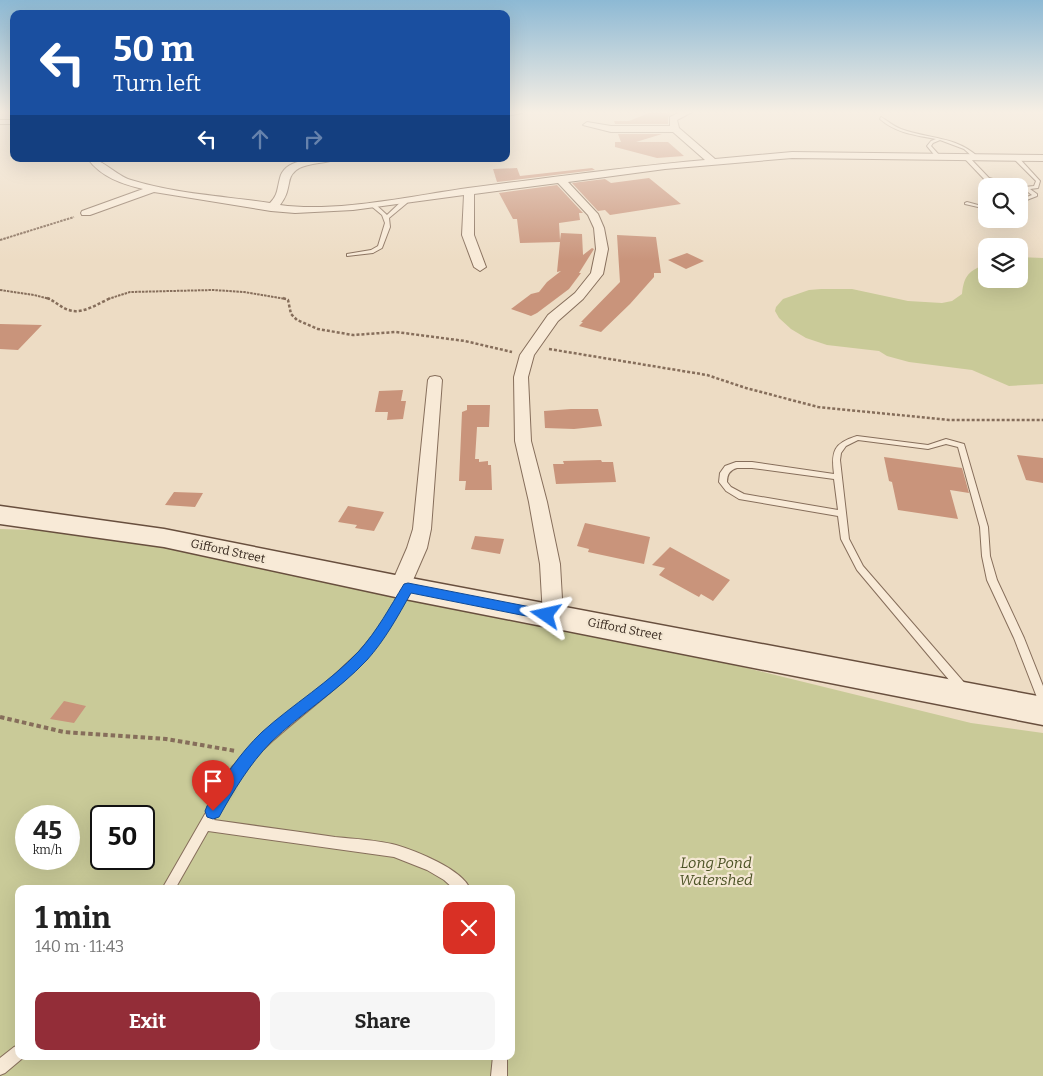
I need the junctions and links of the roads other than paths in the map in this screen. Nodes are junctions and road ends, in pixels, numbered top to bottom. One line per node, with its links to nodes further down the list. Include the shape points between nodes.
1 (723, 161): 5 (street)
2 (974, 161): 7 (lane)
3 (1019, 161): 10 (lane, via 1038,181 1036,187)
4 (96, 162): 9 (street, via 126,182)
5 (713, 162): 8 (street)
6 (291, 163): 18 (street, via 282,196)
7 (986, 178)
8 (560, 179): 12 (street); 28 (street, via 593,214 602,249 597,274 579,296 553,318 530,350 521,377 523,441 550,564)
9 (153, 188): 18 (street); 19 (street)
10 (1028, 188)
11 (1028, 189): 14 (lane, via 1035,196)
12 (469, 190): 13 (street); 22 (street, via 468,235)
13 (407, 199): 16 (street); 20 (lane)
14 (1028, 199)
15 (967, 203): 17 (lane)
16 (372, 204): 18 (street, via 323,210); 20 (lane)
17 (978, 206)
18 (271, 208)
19 (86, 213)
20 (387, 217): 21 (lane, via 388,225 380,247)
21 (349, 255)
22 (480, 267)
23 (435, 380): 27 (street, via 422,529)
24 (837, 477): 25 (lane); 25 (lane, via 743,464 728,468 722,480 728,489 742,498); 30 (lane, via 837,453 850,440 865,438 928,447 946,441 961,446 984,527 992,580)
25 (841, 514): 29 (lane, via 845,539 860,568)
26 (0, 515): 27 (main road, Gifford Street, via 164,538)
27 (404, 587): 28 (main road, Gifford Street); 32 (lane, via 384,629 363,655 251,754 236,771)
28 (552, 616): 29 (main road, Gifford Street)
29 (970, 697): 31 (main road, Gifford Street)
30 (1043, 700)
31 (1043, 711)
32 (205, 825): 33 (lane); 34 (lane, via 394,851 443,870)
33 (170, 885)
34 (460, 885)
35 (15, 1055): 37 (lane)
36 (500, 1060): 38 (lane)
37 (0, 1068)
38 (499, 1076)

